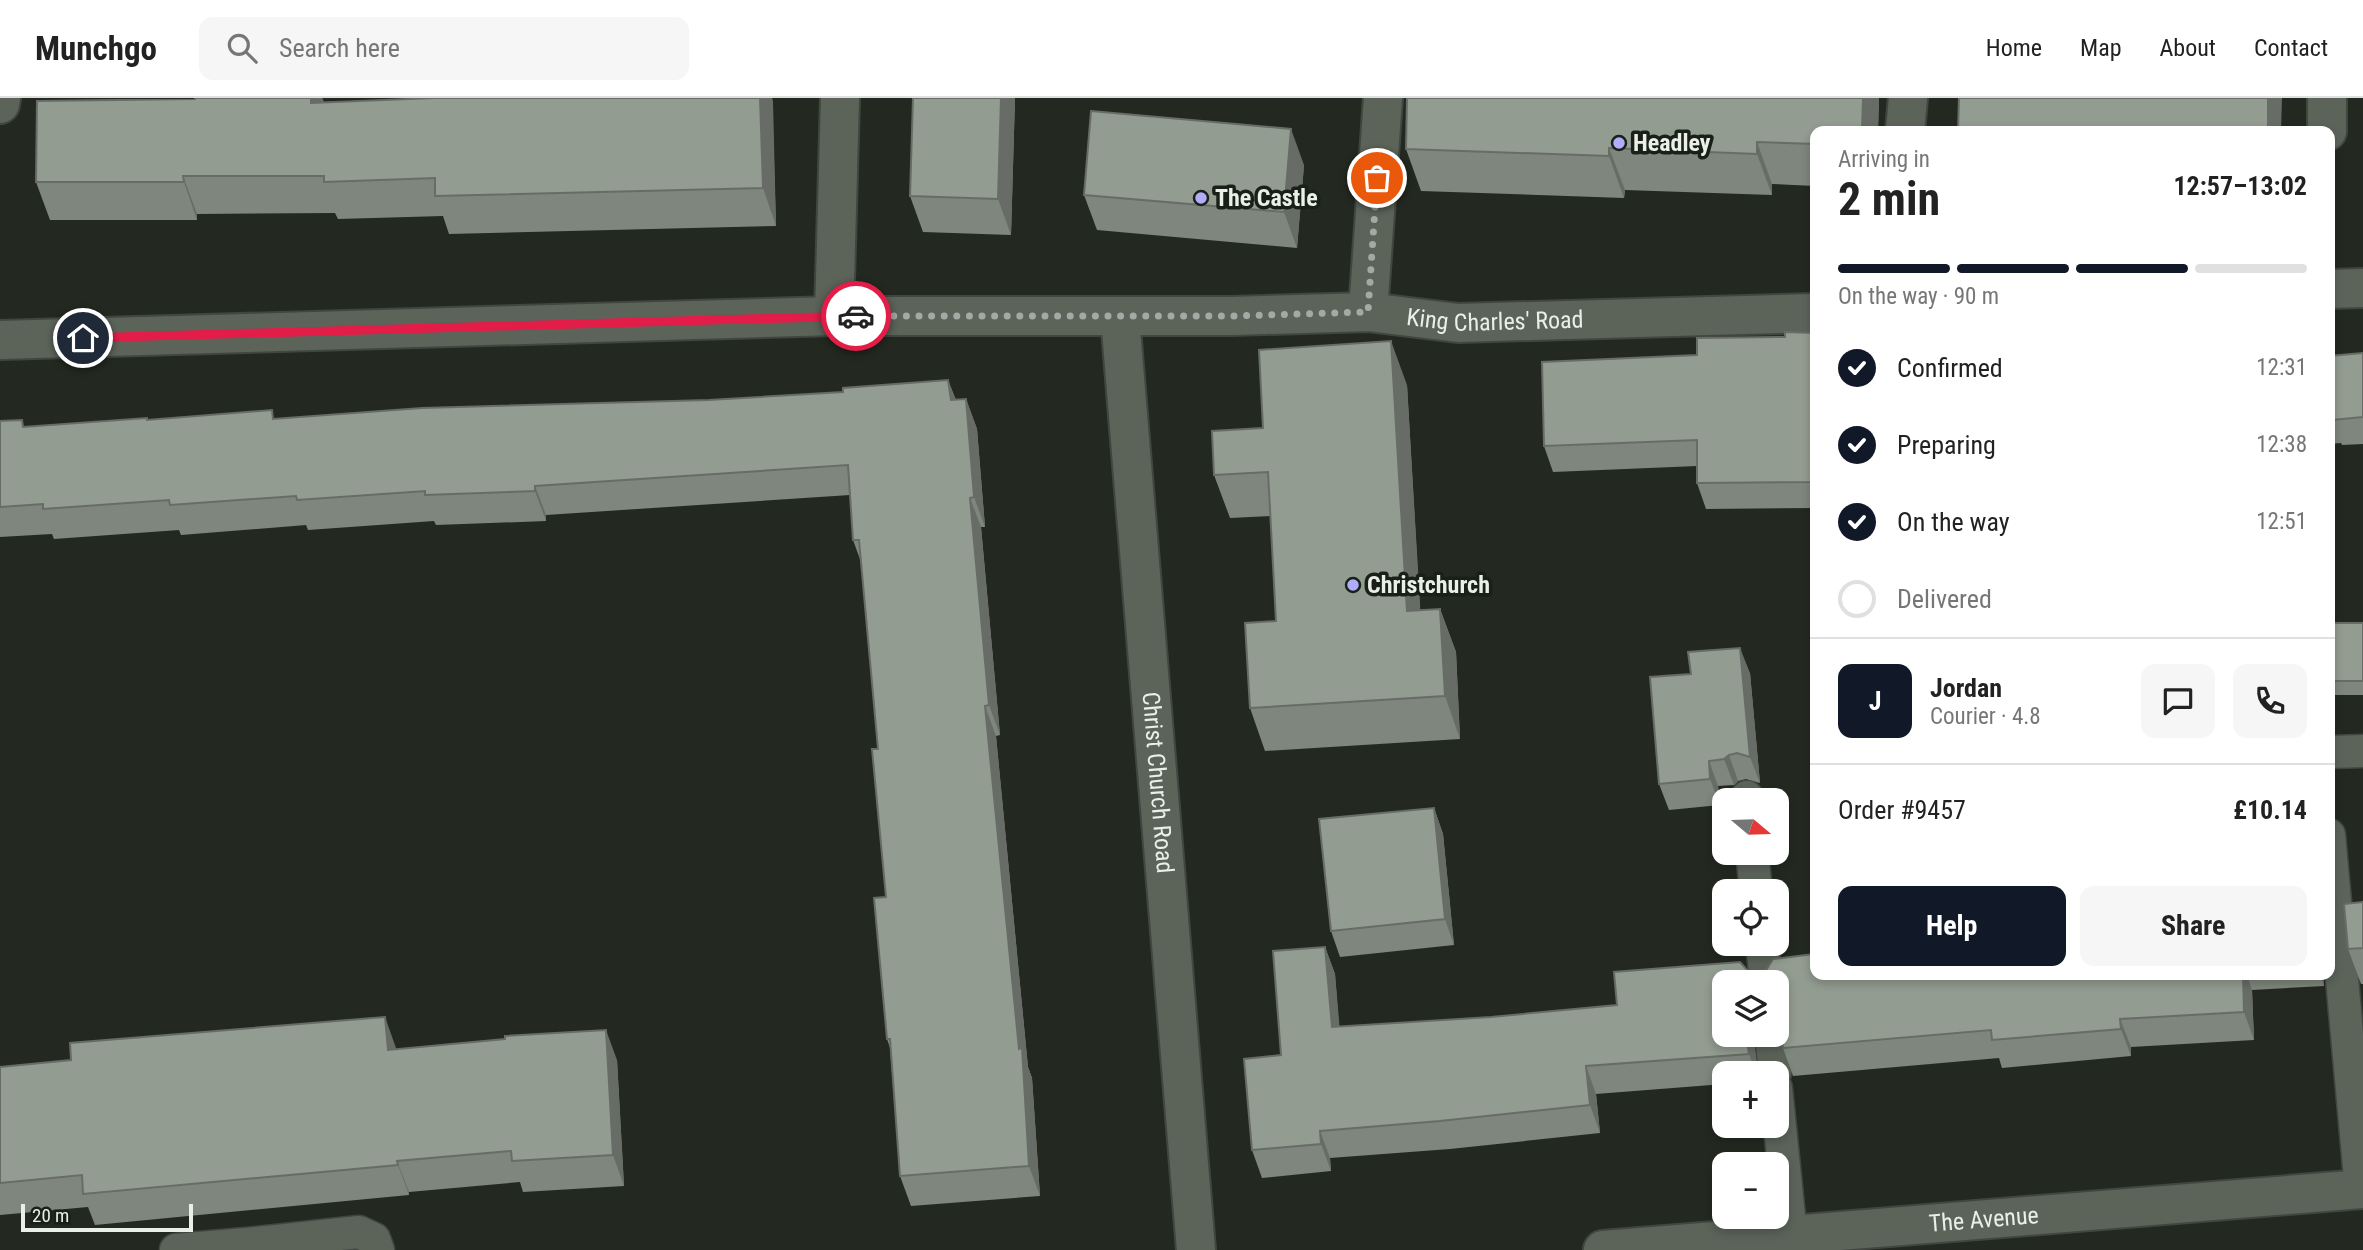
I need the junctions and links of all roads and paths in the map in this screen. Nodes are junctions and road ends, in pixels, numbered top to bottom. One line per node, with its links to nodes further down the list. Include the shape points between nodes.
1 (1, 98): 6 (street)
2 (840, 98): 13 (street)
3 (1383, 98): 11 (street)
4 (1908, 98): 7 (street)
5 (2327, 98): 8 (street)
6 (0, 104)
7 (1905, 126)
8 (2327, 126)
9 (2363, 288): 10 (street)
10 (2335, 289)
11 (1368, 312): 12 (street, King Charles' Road, via 1458,323); 14 (street, King Charles' Road)
12 (1810, 313)
13 (834, 316): 14 (street, King Charles' Road); 15 (street, King Charles' Road)
14 (1120, 317): 25 (street, Christ Church Road)
15 (0, 340)
16 (2363, 751): 17 (lane)
17 (2335, 752)
18 (2335, 899): 20 (lane)
19 (1781, 1138): 21 (lane)
20 (2362, 1189): 21 (street, The Avenue)
21 (1791, 1236): 26 (street, The Avenue)
22 (267, 1246): 23 (lane); 24 (lane, via 359,1232 374,1239)
23 (176, 1250)
24 (378, 1250)
25 (1196, 1250)
26 (1604, 1250)

